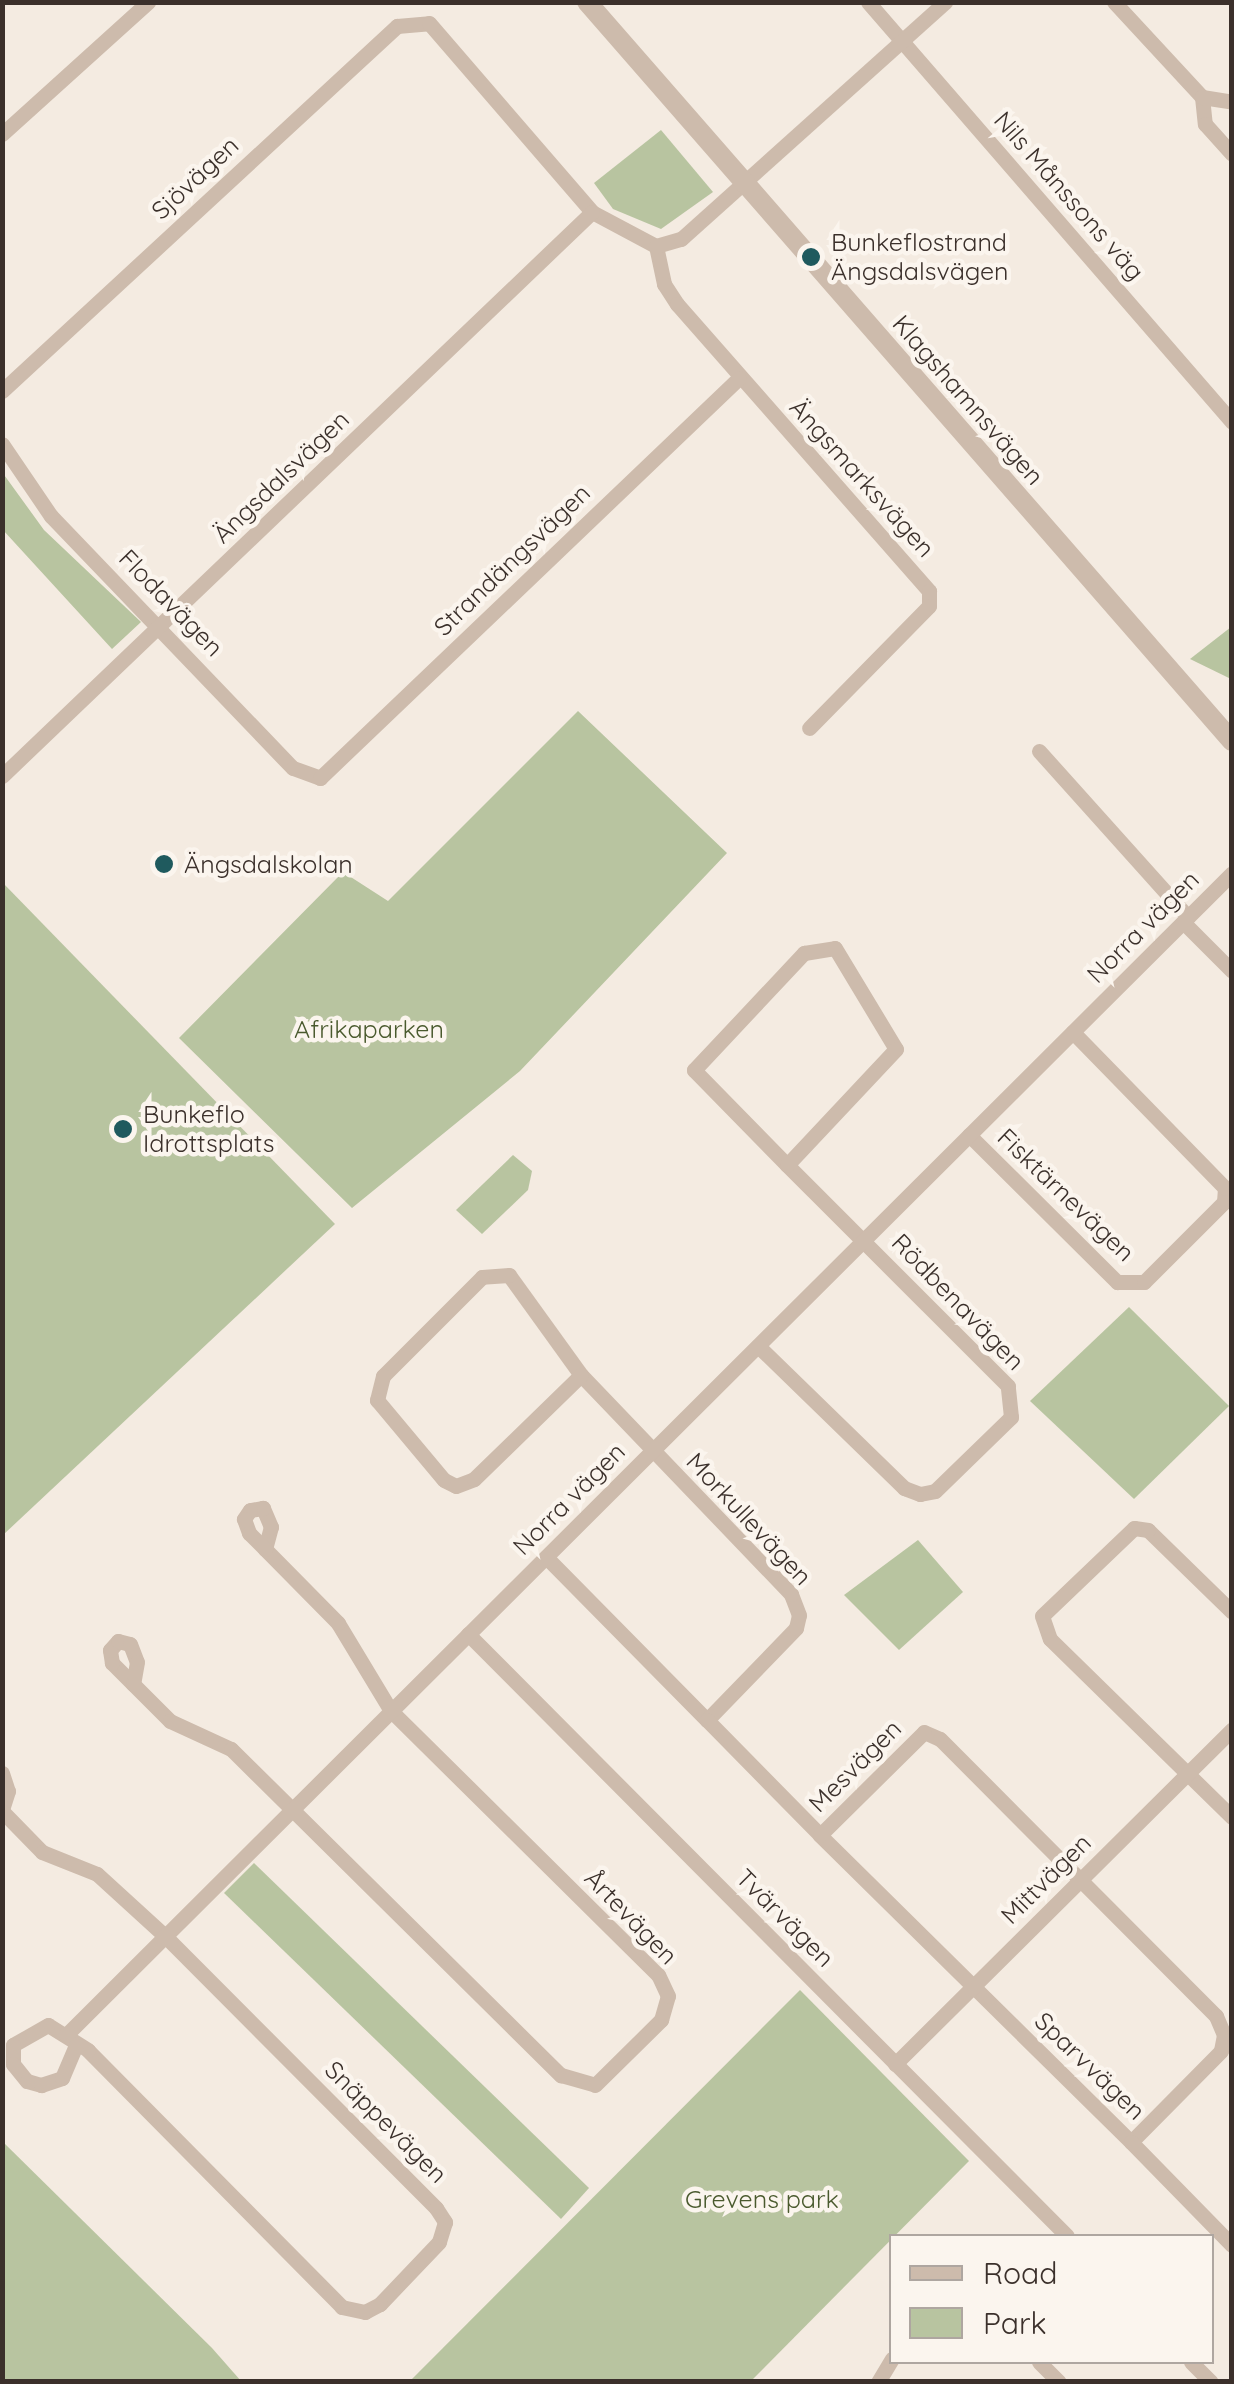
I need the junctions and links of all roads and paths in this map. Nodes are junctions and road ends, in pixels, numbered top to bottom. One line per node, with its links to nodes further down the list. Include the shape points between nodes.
1 (148, 2): 9 (street)
2 (587, 2): 11 (street, Klagshamnsvägen)
3 (868, 2): 6 (street, Nils Månssons väg)
4 (945, 2): 6 (street)
5 (1114, 2): 7 (street)
6 (903, 42): 11 (street); 16 (street, Nils Månssons väg)
7 (1202, 97): 8 (street); 10 (street, via 1204,124)
8 (1232, 102)
9 (2, 134)
10 (1232, 154)
11 (747, 183): 13 (street, via 681,239); 20 (street, Klagshamnsvägen)
12 (592, 212): 13 (street); 15 (street, Sjövägen, via 430,23 396,26); 18 (street, Ängsdalsvägen)
13 (656, 246): 14 (street, Ängsmarksvägen, via 664,284)
14 (739, 378): 19 (street, Ängsmarksvägen, via 929,591 929,606); 23 (street, Strandängsvägen)
15 (2, 391)
16 (1232, 422)
17 (2, 444): 18 (street, Flodavägen, via 51,516)
18 (162, 626): 22 (street, Ängsdalsvägen); 23 (street, Flodavägen, via 293,768)
19 (809, 728)
20 (1232, 741)
21 (1039, 751): 25 (street)
22 (2, 776)
23 (320, 778)
24 (1232, 873): 25 (street, Norra vägen)
25 (1186, 919): 26 (street); 27 (street, Norra vägen)
26 (1232, 971)
27 (1073, 1032): 28 (street, Norra vägen); 28 (street, Fisktärnevägen, via 1225,1188 1224,1202 1144,1282 1117,1282)
28 (970, 1134): 30 (street, Norra vägen)
29 (787, 1165): 29 (street, via 694,1070 804,953 835,948 896,1049); 30 (street)
30 (863, 1241): 31 (street, Norra vägen); 31 (street, Rödbenavägen, via 1008,1386 1012,1417 935,1491 920,1494 904,1488)
31 (758, 1346): 33 (street, Norra vägen)
32 (581, 1375): 32 (street, via 530,1300 509,1276 495,1272 383,1376 376,1400 456,1486 474,1479); 33 (street)
33 (652, 1452): 35 (street, Norra vägen); 40 (street, Morkullevägen, via 791,1594 800,1614 796,1628)
34 (265, 1549): 39 (street, Årtevägen, via 338,1623)
35 (546, 1557): 37 (street, Norra vägen); 40 (street)
36 (1232, 1612): 43 (street, via 1148,1530 1134,1528 1042,1616 1050,1639)
37 (468, 1634): 39 (street, Norra vägen); 52 (street, Tvärvägen)
38 (133, 1684): 45 (street, Årtevägen, via 170,1721 232,1749)
39 (391, 1711): 45 (street, Norra vägen); 45 (street, Årtevägen, via 658,1975 668,1996 661,2020 595,2084 578,2084)
40 (707, 1720): 47 (street)
41 (1232, 1728): 43 (street, Mittvägen)
42 (2, 1772): 44 (street, via 8,1791)
43 (1187, 1773): 46 (street); 48 (street, Mittvägen)
44 (2, 1810): 49 (street, Snäppevägen, via 42,1852 97,1874)
45 (292, 1810): 49 (street, Norra vägen)
46 (1232, 1817)
47 (820, 1835): 48 (street, Mesvägen, via 924,1732 940,1740); 50 (street, Mesvägen)
48 (1078, 1882): 50 (street, Mittvägen); 53 (street, Sparvvägen, via 1216,2016 1224,2035 1220,2051)
49 (165, 1936): 51 (street, Norra vägen); 51 (street, Snäppevägen, via 436,2208 445,2222 439,2242 380,2304 365,2312 342,2306)
50 (973, 1986): 52 (street, Mittvägen); 53 (street, Sparvvägen)
51 (71, 2040)
52 (895, 2064): 54 (street, Tvärvägen)
53 (1130, 2142): 55 (street)
54 (1065, 2234)
55 (1232, 2246)
56 (1041, 2364): 58 (street)
57 (1193, 2364): 59 (street)
58 (1059, 2382)
59 (1211, 2382)

